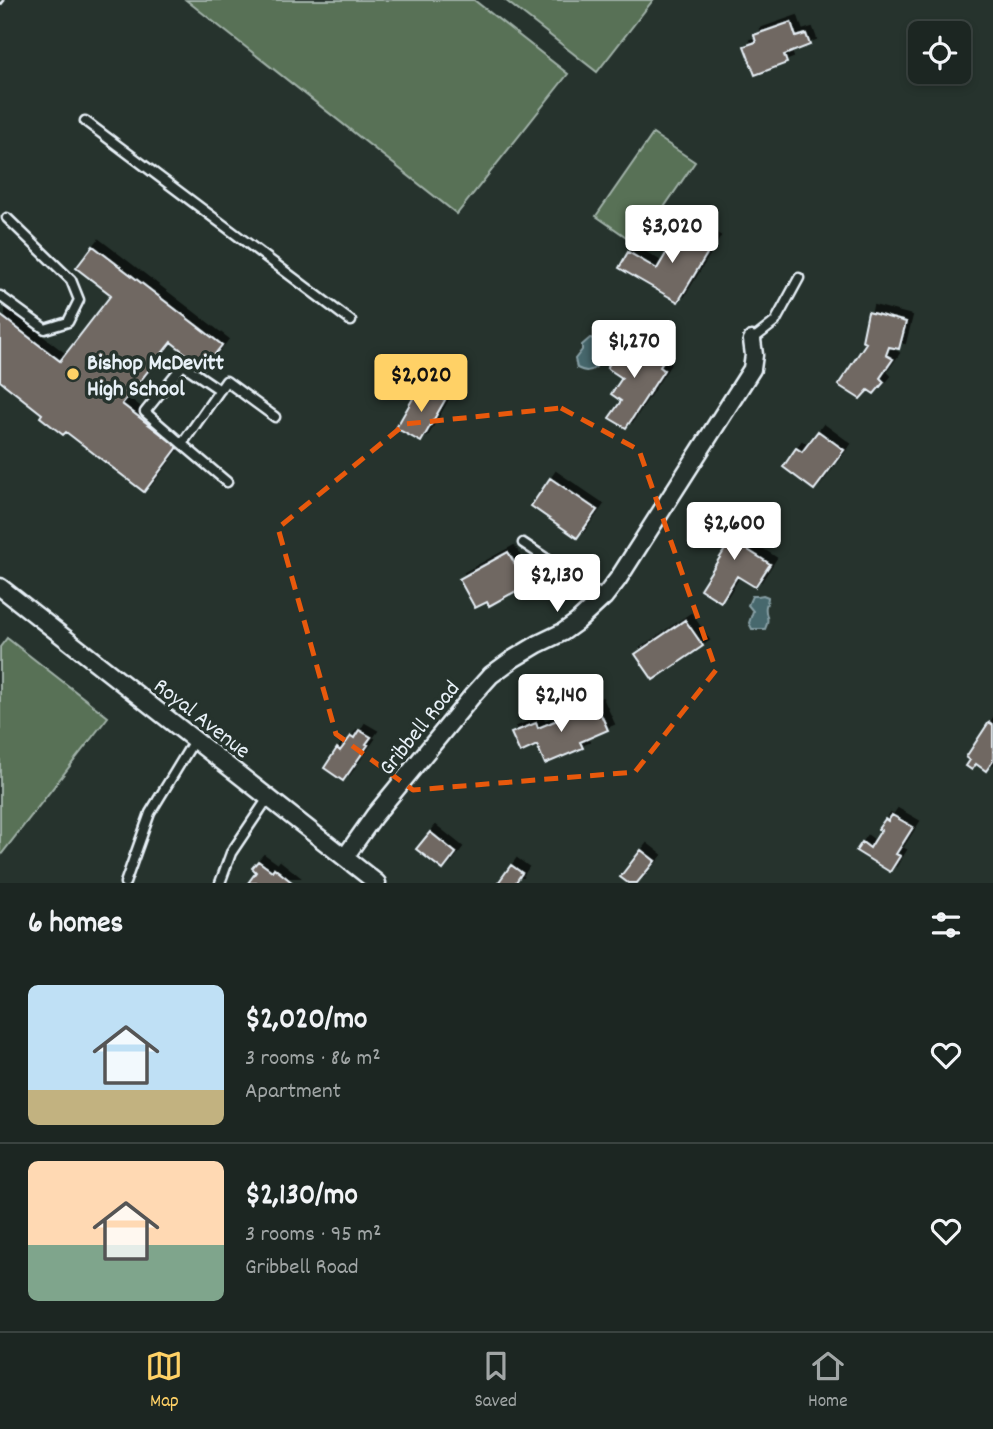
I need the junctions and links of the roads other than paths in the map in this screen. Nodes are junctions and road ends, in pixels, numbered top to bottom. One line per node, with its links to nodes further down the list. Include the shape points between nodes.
1 (85, 121): 5 (lane)
2 (8, 218): 4 (lane, via 71,280 79,300 68,322 45,329)
3 (799, 278): 6 (lane, via 775,322)
4 (0, 296)
5 (351, 321)
6 (752, 341): 13 (street, Gribbell Road, via 752,369)
7 (220, 390): 8 (lane, via 226,380); 9 (lane); 9 (lane, via 183,365 145,412)
8 (275, 417)
9 (182, 444): 10 (lane)
10 (227, 482)
11 (523, 542): 13 (lane)
12 (0, 587): 14 (street, Royal Avenue)
13 (604, 597): 16 (street, Gribbell Road, via 563,632 491,675)
14 (195, 739): 15 (street, Royal Avenue); 18 (lane, via 150,813)
15 (269, 797): 16 (street, Royal Avenue); 19 (lane, via 231,853)
16 (345, 857): 17 (street, Royal Avenue)
17 (357, 877): 20 (street, Royal Avenue)
18 (125, 883)
19 (220, 883)
20 (377, 883)

